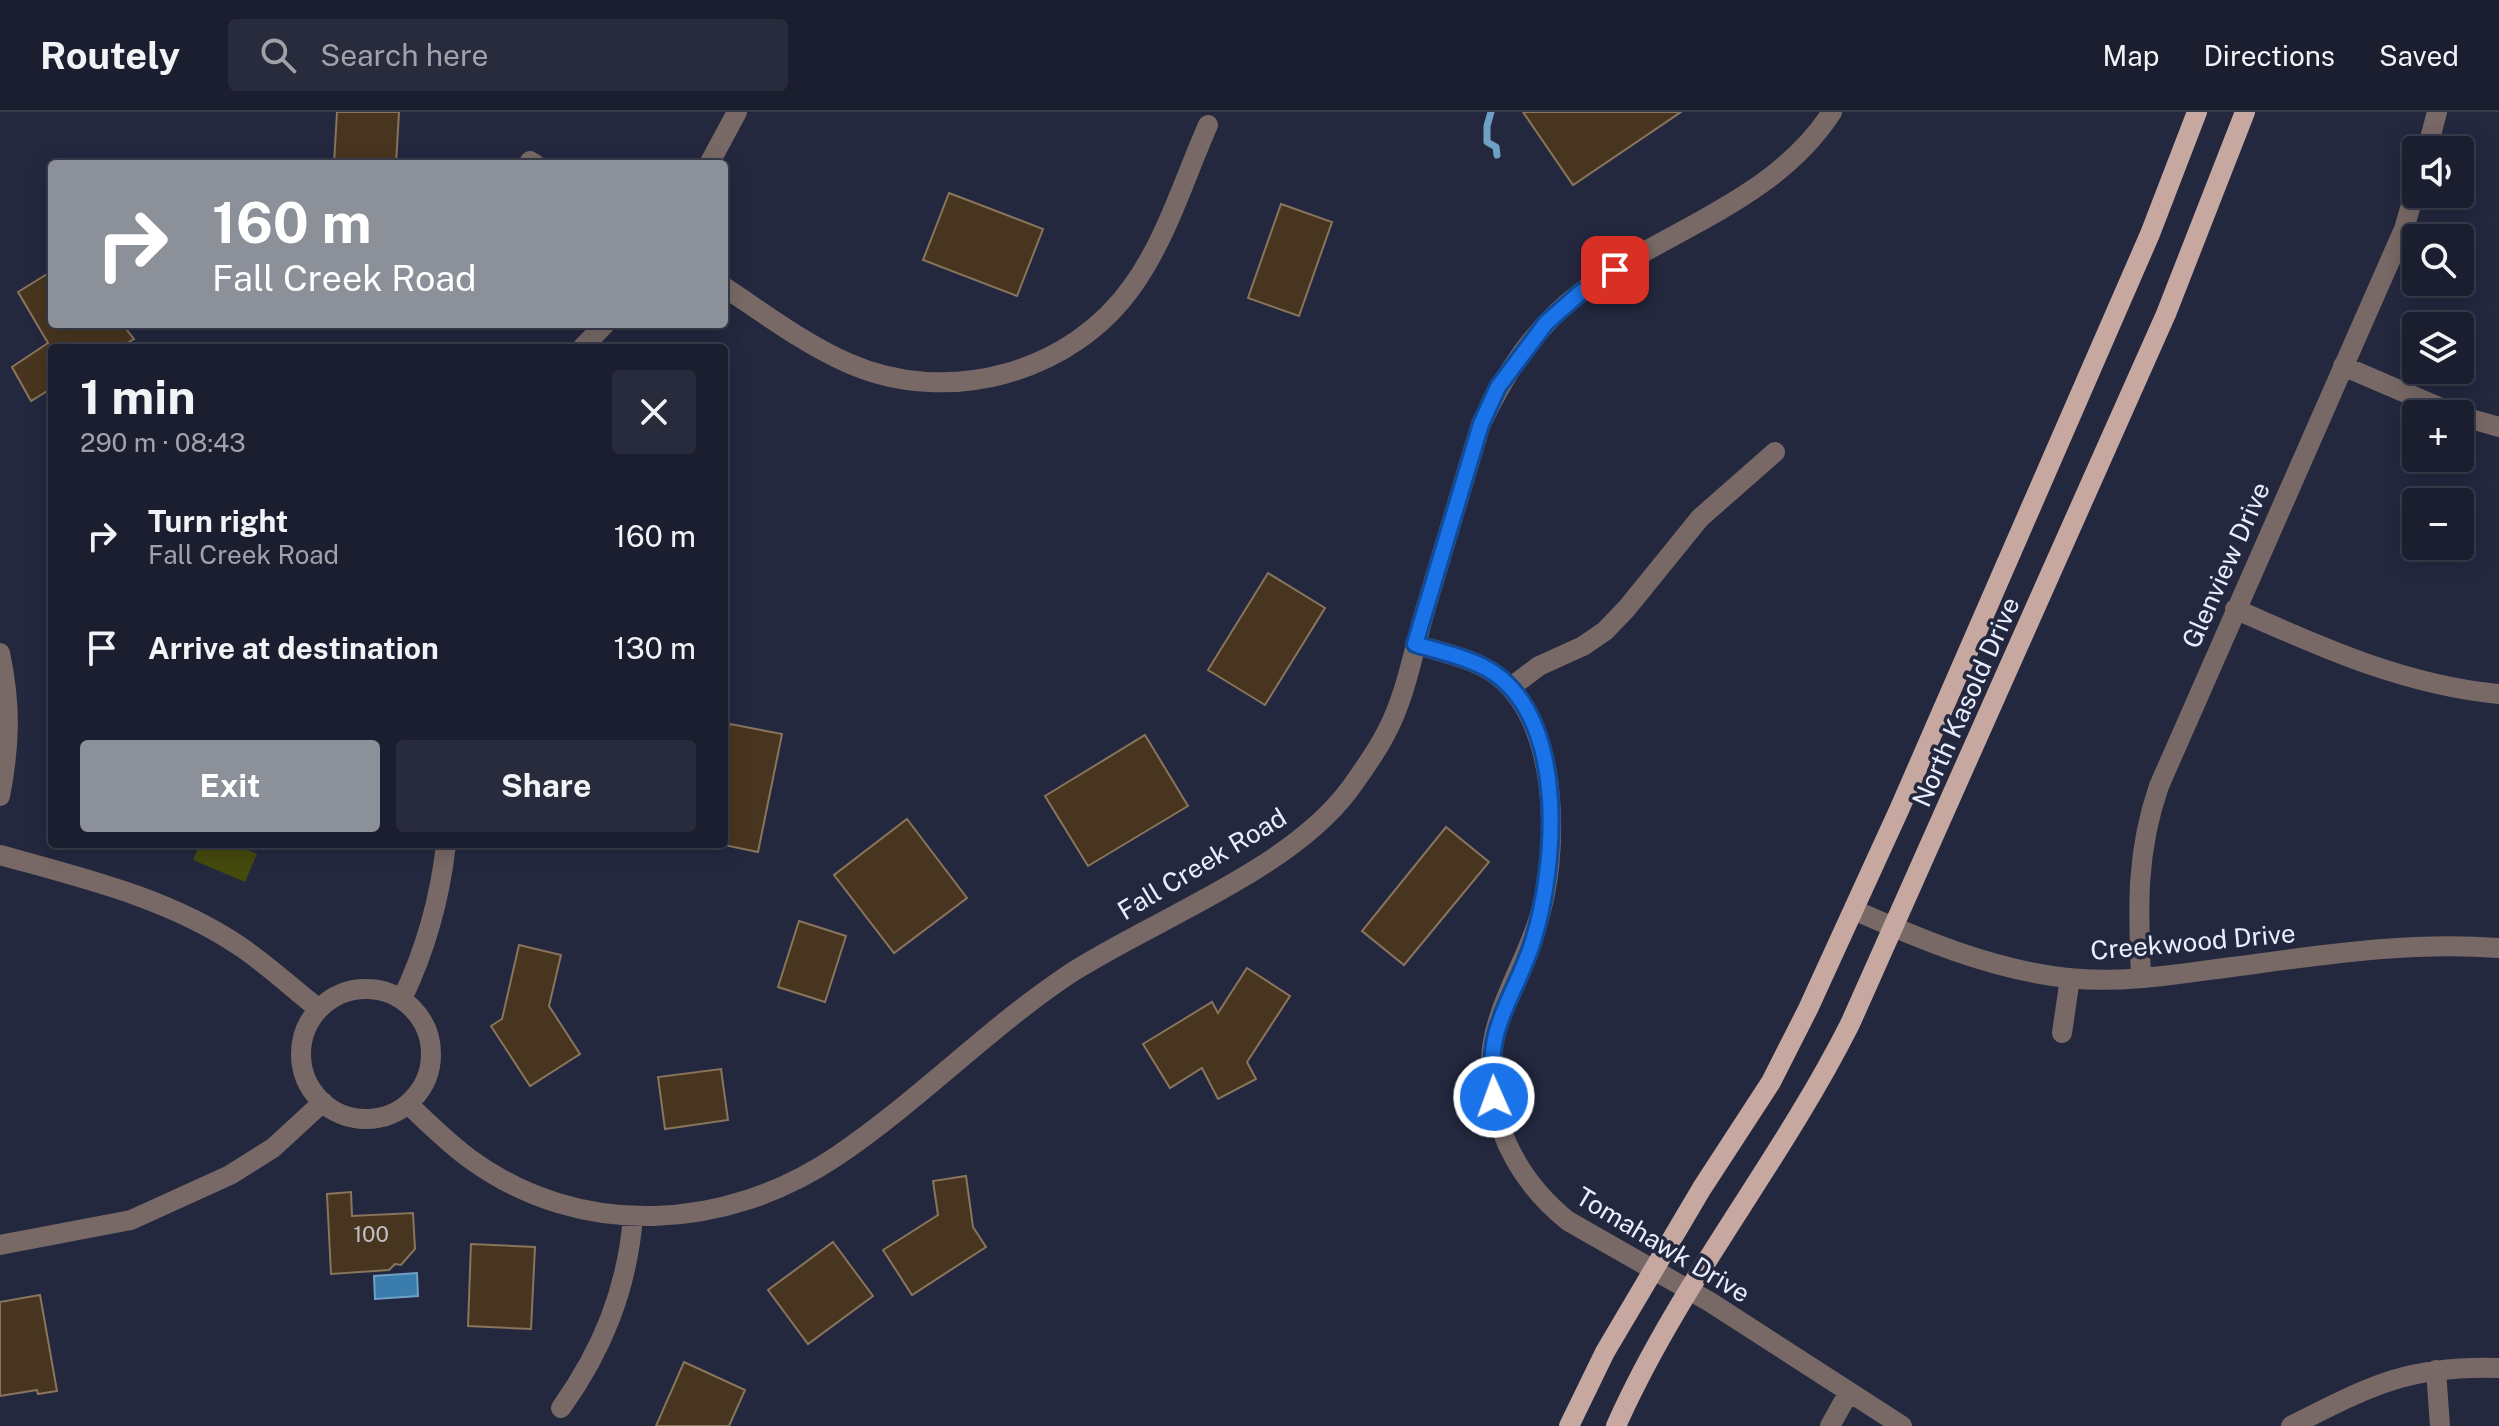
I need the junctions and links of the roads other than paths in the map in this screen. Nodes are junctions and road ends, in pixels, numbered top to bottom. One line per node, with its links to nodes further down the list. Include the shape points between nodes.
1 (737, 112): 8 (street)
2 (1832, 112): 19 (street, Fall Creek Road, via 1777,173 1580,293 1519,355 1481,424)
3 (2197, 112): 26 (main road, North Kasold Drive, via 2150,234)
4 (2245, 112): 27 (main road, North Kasold Drive, via 2166,314)
5 (2437, 112): 7 (street)
6 (1208, 125): 10 (street, via 1151,258 1133,286 1088,333 1020,370 951,383 874,373 818,348)
7 (2431, 136)
8 (711, 160)
9 (2410, 208): 13 (street, Glenview Drive)
10 (728, 290)
11 (601, 328): 12 (street)
12 (586, 344)
13 (2343, 366): 14 (street); 18 (street, Glenview Drive)
14 (2423, 400)
15 (2474, 420): 16 (street)
16 (2499, 427)
17 (1775, 452): 21 (street, via 1700,518 1605,631)
18 (2235, 609): 22 (street, via 2413,680); 29 (street, Glenview Drive, via 2147,821 2138,895)
19 (1415, 644): 21 (street, Tomahawk Drive, via 1470,661); 36 (street, Fall Creek Road, via 1388,731 1368,763 1315,826 1277,856 1075,971 804,1177 713,1211)
20 (0, 653): 23 (street, via 9,696 8,756)
21 (1511, 687): 38 (street, Tomahawk Drive, via 1527,709 1546,771 1550,857 1531,945 1499,1016 1492,1064 1496,1114 1519,1168 1548,1205)
22 (2499, 694)
23 (0, 796)
24 (445, 848): 31 (street, via 434,918)
25 (0, 855): 32 (street, via 91,879 183,916 240,946)
26 (1854, 910): 27 (street, Creekwood Drive); 38 (main road, North Kasold Drive, via 1771,1082)
27 (1894, 927): 30 (street, Creekwood Drive, via 1964,954); 39 (main road, North Kasold Drive, via 1827,1068)
28 (2499, 948): 29 (street, Creekwood Drive, via 2407,945)
29 (2141, 976): 30 (street, Creekwood Drive)
30 (2070, 978): 33 (street)
31 (402, 999): 32 (street, via 381,990 359,989); 35 (street, via 422,1021 432,1050 422,1089)
32 (319, 1009): 34 (street, via 301,1046 309,1086)
33 (2062, 1033)
34 (323, 1102): 35 (street, via 338,1113 374,1119); 37 (street, via 273,1148 145,1214)
35 (408, 1104): 36 (street, Fall Creek Road, via 471,1160 504,1180 573,1208)
36 (633, 1217): 43 (street, via 621,1290 605,1336)
37 (0, 1245)
38 (1653, 1270): 39 (street, Tomahawk Drive); 44 (main road, North Kasold Drive)
39 (1689, 1290): 42 (street, Tomahawk Drive); 45 (main road, North Kasold Drive)
40 (2499, 1368): 41 (street)
41 (2436, 1370): 48 (street, via 2386,1380); 49 (street)
42 (1849, 1392): 46 (street); 47 (street, Tomahawk Drive)
43 (561, 1408)
44 (1569, 1426)
45 (1616, 1426)
46 (1830, 1426)
47 (1902, 1426)
48 (2291, 1426)
49 (2440, 1426)

